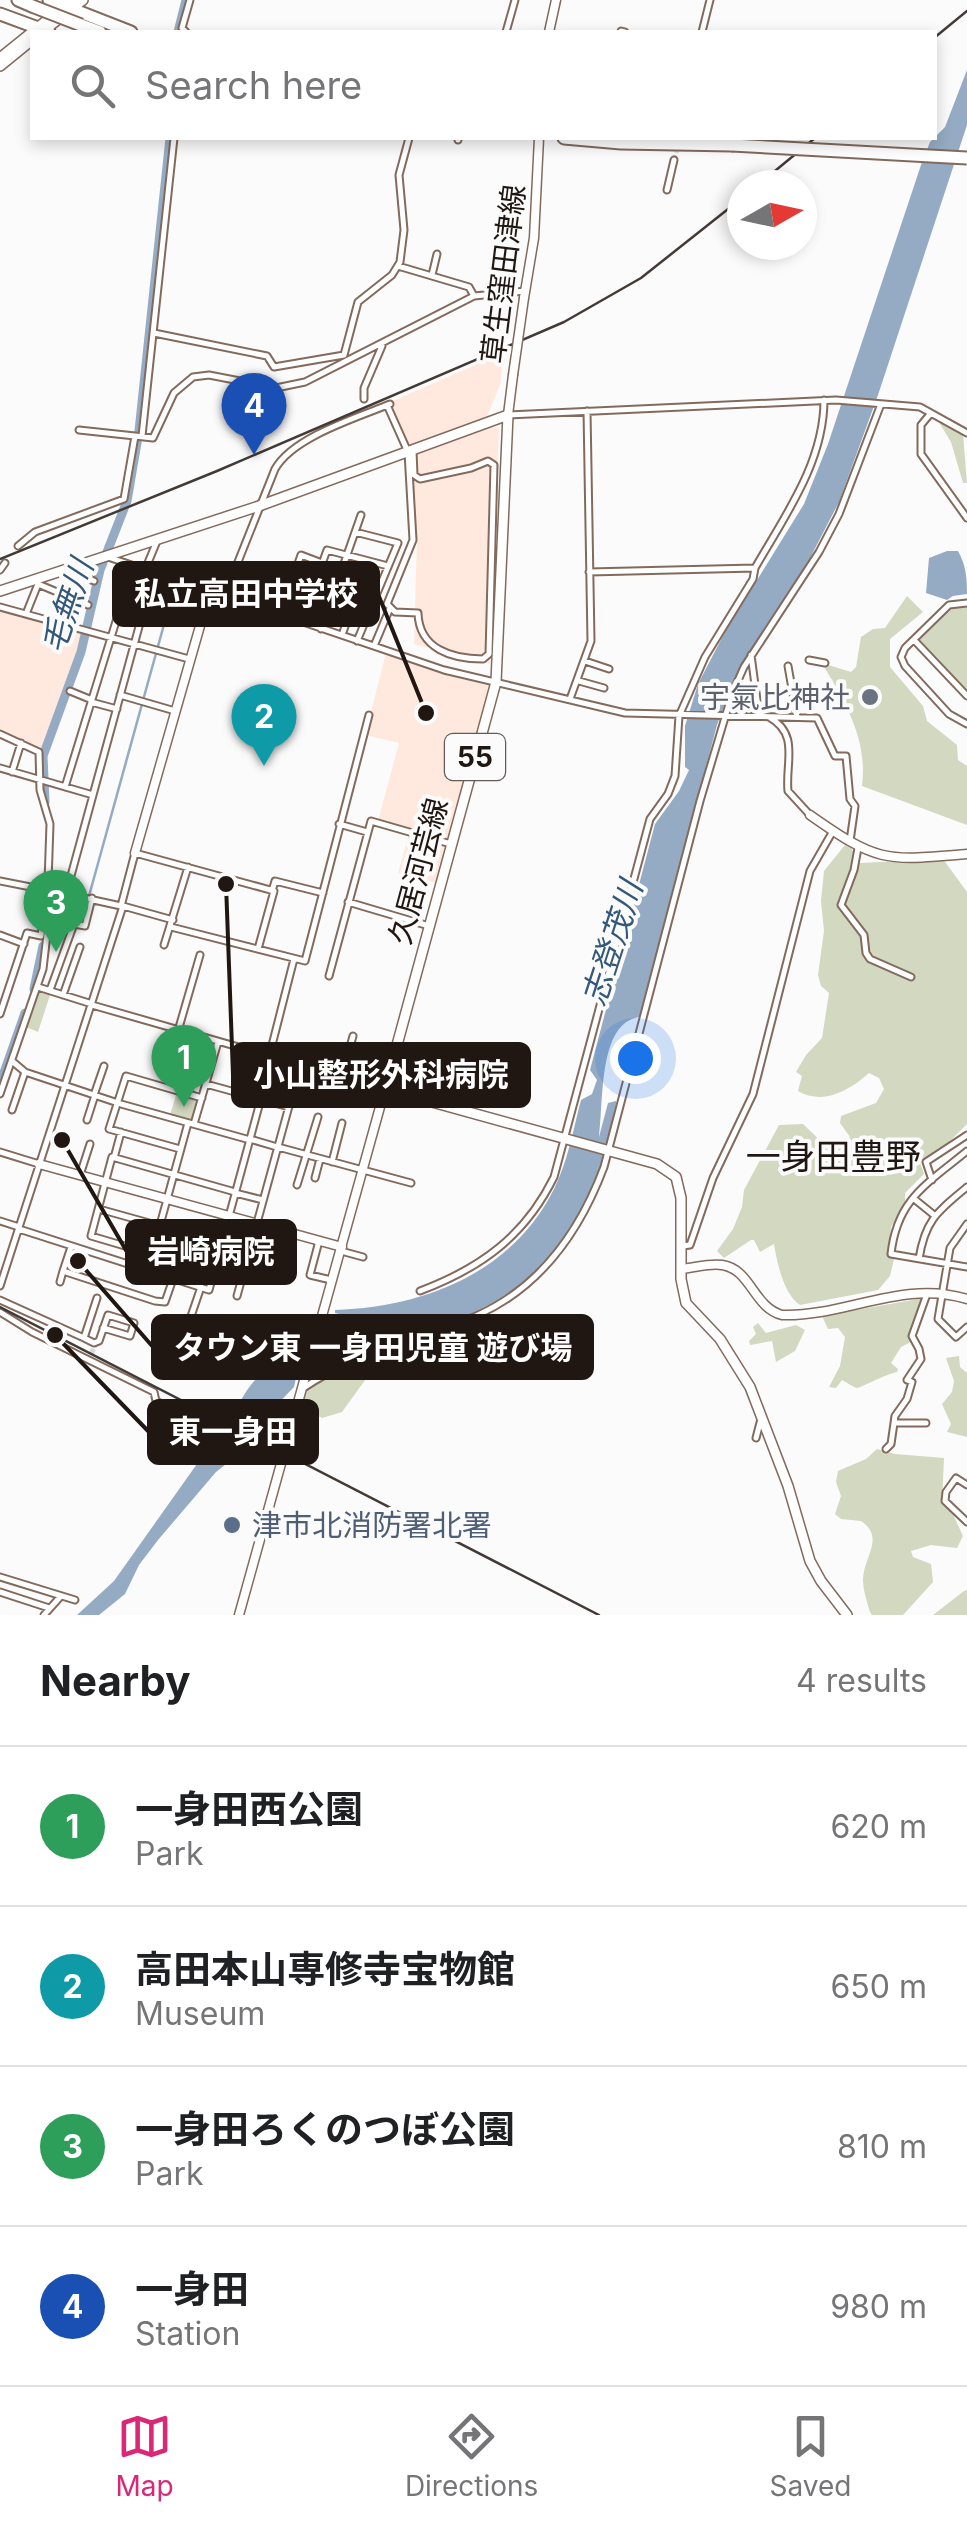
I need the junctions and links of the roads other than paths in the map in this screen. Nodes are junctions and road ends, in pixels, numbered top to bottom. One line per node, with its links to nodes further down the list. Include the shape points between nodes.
1 (18, 0): 12 (highway, bridge)
2 (49, 0): 8 (highway)
3 (83, 0): 8 (main road)
4 (190, 0): 14 (street)
5 (514, 0): 15 (street)
6 (556, 0): 16 (street)
7 (710, 0): 17 (street)
8 (69, 5): 11 (main road); 13 (highway)
9 (0, 14): 10 (highway)
10 (35, 30)
11 (44, 30)
12 (95, 30)
13 (125, 30)
14 (184, 30)
15 (506, 30)
16 (550, 30)
17 (702, 30)
18 (30, 40): 20 (main road)
19 (30, 42): 21 (main road)
20 (0, 58)
21 (0, 66)
22 (174, 140): 34 (street)
23 (407, 140): 30 (street, via 398,175 404,230)
24 (539, 140): 32 (street, 草生窪田津線)
25 (587, 140): 26 (highway, bridge)
26 (967, 158)
27 (674, 160): 28 (street)
28 (668, 190)
29 (437, 254): 31 (street)
30 (398, 266): 31 (street); 36 (street, via 358,302)
31 (431, 276): 33 (street)
32 (525, 294): 33 (street); 42 (street, 草生窪田津線, bridge)
33 (474, 296): 35 (street)
34 (154, 333): 36 (street, via 267,356 274,367); 45 (street)
35 (383, 343): 36 (street); 37 (street)
36 (344, 359): 45 (street, via 305,382 276,388 193,378 174,393 153,438)
37 (364, 399)
38 (824, 400): 39 (street); 40 (street); 60 (street, via 808,471)
39 (880, 404): 41 (street); 88 (street, via 839,514)
40 (586, 412): 42 (street); 64 (street)
41 (931, 413): 44 (street); 49 (street, via 921,425 921,454)
42 (508, 415): 46 (main road); 96 (main road, 久居河芸線 / 55)
43 (79, 430): 45 (street)
44 (967, 433)
45 (138, 436): 52 (street, via 124,498 35,532)
46 (410, 452): 47 (main road); 47 (street, via 388,405 283,456); 75 (street, via 413,540); 75 (street, via 420,478 494,464 488,656 440,650 423,635 418,613)
47 (259, 506): 51 (main road); 69 (street, via 230,582)
48 (361, 515): 50 (street)
49 (967, 518)
50 (355, 532): 54 (street); 59 (street, via 398,542)
51 (157, 540): 53 (main road); 63 (street)
52 (18, 546)
53 (105, 556): 58 (street); 62 (main road)
54 (346, 556): 55 (street, via 326,550); 56 (street); 81 (street)
55 (322, 562): 78 (street, via 301,555); 80 (street)
56 (368, 562): 59 (street); 83 (street)
57 (5, 563): 61 (street)
58 (133, 566): 63 (street); 70 (street)
59 (388, 566): 85 (street)
60 (754, 568): 64 (street); 106 (street)
61 (0, 570)
62 (66, 570): 65 (main road); 66 (street)
63 (145, 570): 67 (street)
64 (589, 572): 91 (street, via 591,640)
65 (40, 580): 68 (main road); 73 (street); 77 (street)
66 (94, 581)
67 (190, 585): 69 (street, via 192,578); 76 (street)
68 (0, 590)
69 (220, 591): 78 (street); 79 (street)
70 (125, 593): 71 (street); 82 (street)
71 (146, 601): 76 (street); 86 (street)
72 (967, 603): 84 (street, via 949,604)
73 (88, 605)
74 (0, 607): 77 (street)
75 (390, 608): 87 (street)
76 (180, 613): 79 (street)
77 (26, 614): 82 (street)
78 (280, 614): 80 (street)
79 (202, 619): 89 (street)
80 (301, 622): 81 (street)
81 (322, 629): 83 (street)
82 (112, 636): 86 (street); 102 (street)
83 (342, 636): 85 (street)
84 (914, 640): 100 (street); 110 (street, via 902,652 903,663 949,714)
85 (357, 641): 87 (street)
86 (135, 643): 89 (street); 99 (street)
87 (374, 646): 96 (street)
88 (751, 654): 107 (street); 108 (street)
89 (189, 660): 104 (street)
90 (809, 660): 92 (street)
91 (585, 661): 94 (street); 95 (street)
92 (825, 663)
93 (788, 666): 109 (street)
94 (609, 669)
95 (579, 681): 97 (street); 101 (street)
96 (496, 682): 101 (street); 122 (main road, 久居河芸線 / 55)
97 (604, 688)
98 (70, 691): 102 (street)
99 (120, 695): 103 (street); 104 (street)
100 (967, 696)
101 (570, 700): 106 (street)
102 (91, 701): 103 (street); 116 (street)
103 (116, 709): 117 (street)
104 (175, 711): 124 (street)
105 (369, 716): 119 (street)
106 (680, 716): 107 (street); 176 (street, via 676,771 650,819)
107 (725, 716): 108 (street); 182 (street)
108 (763, 716): 109 (street); 118 (street, via 778,722 791,744 788,791)
109 (797, 718): 123 (street, via 818,718 835,756 846,756 855,806)
110 (967, 724)
111 (0, 734): 112 (street)
112 (21, 743): 114 (street); 115 (street, via 40,752)
113 (0, 768): 114 (street)
114 (12, 772): 115 (street)
115 (41, 780): 116 (street); 128 (street, via 50,824)
116 (64, 786): 117 (street)
117 (93, 795): 131 (street)
118 (810, 815): 120 (street)
119 (339, 824): 121 (street); 130 (street)
120 (833, 831): 123 (street); 214 (street, via 810,872 753,1094 690,1245)
121 (367, 832): 122 (street, via 370,822); 133 (street)
122 (451, 844): 136 (main road, 久居河芸線 / 55)
123 (853, 846): 125 (street, via 904,860); 145 (street, via 854,870 841,905 864,935 868,956)
124 (136, 853): 126 (street); 134 (street)
125 (967, 854)
126 (188, 867): 129 (street); 135 (street)
127 (0, 880): 128 (street)
128 (49, 890): 131 (street); 138 (street, via 41,936 28,932); 146 (street)
129 (272, 891): 130 (street, via 275,881); 141 (street)
130 (323, 893): 143 (street, via 305,962)
131 (66, 894): 132 (street)
132 (92, 898): 134 (street); 147 (street, via 84,926 74,924)
133 (348, 902): 136 (street); 144 (street)
134 (122, 905): 135 (street); 149 (street)
135 (172, 924): 139 (street); 141 (street)
136 (429, 926): 162 (main road, 久居河芸線 / 55)
137 (0, 936): 138 (street)
138 (24, 944): 150 (street)
139 (164, 945)
140 (80, 948): 148 (street)
141 (258, 950): 143 (street)
142 (200, 955): 151 (street)
143 (294, 959): 154 (street)
144 (329, 976)
145 (911, 977)
146 (38, 986): 147 (street); 155 (street)
147 (50, 990): 148 (street)
148 (63, 995): 149 (street)
149 (92, 1004): 151 (street); 161 (street)
150 (0, 1014)
151 (178, 1030): 153 (street)
152 (354, 1036): 159 (street)
153 (218, 1042): 154 (street); 160 (street)
154 (270, 1057): 157 (street); 166 (street)
155 (12, 1061): 158 (street); 163 (street)
156 (104, 1066): 164 (street)
157 (300, 1066): 159 (street); 168 (street)
158 (25, 1072): 161 (street); 169 (street)
159 (341, 1077): 162 (street)
160 (206, 1084): 165 (street); 166 (street)
161 (65, 1085): 164 (street); 189 (street)
162 (385, 1089): 176 (main road); 190 (street)
163 (0, 1094)
164 (94, 1095): 167 (street); 171 (street)
165 (202, 1098): 167 (street, via 126,1076); 173 (street)
166 (260, 1099): 168 (street); 177 (street)
167 (118, 1102): 173 (street); 174 (street, via 109,1129)
168 (288, 1107): 180 (street)
169 (12, 1110)
170 (318, 1117): 185 (street)
171 (86, 1120)
172 (342, 1123): 188 (street)
173 (191, 1124): 177 (street); 181 (street)
174 (120, 1132): 181 (street); 186 (street)
175 (967, 1135): 178 (street)
176 (565, 1139): 182 (main road); 230 (street, via 551,1184 510,1241 460,1276)
177 (250, 1140): 180 (street); 199 (street)
178 (960, 1141): 183 (street); 194 (street, via 926,1162)
179 (90, 1144): 192 (street)
180 (278, 1147): 185 (street); 202 (street)
181 (180, 1150): 191 (street)
182 (608, 1150): 214 (main road, via 676,1176); 244 (street, via 579,1222 532,1280 475,1316 340,1365)
183 (967, 1151): 194 (street)
184 (0, 1152): 189 (street)
185 (308, 1155): 187 (street); 197 (street)
186 (114, 1158): 191 (street); 196 (street)
187 (320, 1158): 188 (street); 193 (street)
188 (332, 1162): 190 (street)
189 (40, 1164): 192 (street); 210 (street)
190 (362, 1170): 195 (street); 215 (street)
191 (174, 1174): 199 (street); 201 (street)
192 (79, 1176): 196 (street)
193 (315, 1178)
194 (932, 1180): 200 (street)
195 (411, 1183)
196 (105, 1184): 201 (street); 203 (street)
197 (296, 1185)
198 (967, 1187): 204 (street)
199 (235, 1192): 202 (street); 205 (street)
200 (912, 1198): 204 (street); 219 (street, via 894,1227 890,1254)
201 (166, 1199): 205 (street); 208 (street)
202 (263, 1200): 207 (street)
203 (98, 1209): 208 (street); 217 (street, via 91,1236)
204 (934, 1215): 219 (street)
205 (228, 1216): 207 (street); 212 (street)
206 (0, 1221): 210 (street)
207 (256, 1224): 211 (street); 216 (street)
208 (159, 1226): 212 (street); 217 (street)
209 (967, 1226): 220 (street, via 952,1242)
210 (19, 1228): 213 (street); 228 (street)
211 (318, 1241): 215 (street); 226 (street, via 310,1275)
212 (220, 1244): 216 (street); 224 (street)
213 (71, 1246): 223 (street); 225 (street)
214 (681, 1247): 222 (main road)
215 (341, 1249): 218 (street); 226 (street)
216 (248, 1252): 233 (street)
217 (152, 1254): 224 (street)
218 (362, 1257)
219 (919, 1259): 220 (street)
220 (947, 1264): 221 (street); 232 (street)
221 (966, 1265)
222 (681, 1270): 231 (street, via 716,1264 733,1269 763,1306 786,1316); 245 (main road, via 689,1308 734,1359)
223 (63, 1271): 225 (street, via 165,1302); 227 (street)
224 (213, 1272): 229 (street, via 209,1290)
225 (173, 1279): 229 (street)
226 (332, 1280): 244 (street)
227 (60, 1282)
228 (0, 1286)
229 (200, 1287): 239 (street)
230 (420, 1291)
231 (928, 1292): 232 (street); 246 (street, via 912,1336 921,1359)
232 (943, 1293): 235 (street); 242 (street, via 938,1319 956,1336)
233 (236, 1296)
234 (97, 1298): 243 (street)
235 (967, 1299)
236 (0, 1300): 238 (street)
237 (0, 1312): 240 (street)
238 (30, 1316): 240 (street); 243 (street)
239 (188, 1325)
240 (25, 1326): 248 (street)
241 (104, 1328): 241 (street, via 108,1315 134,1324 130,1336); 243 (street, via 95,1344)
242 (967, 1328)
243 (84, 1338)
244 (303, 1386): 259 (street)
245 (762, 1416): 249 (street); 260 (main road, via 810,1560)
246 (894, 1423): 247 (street); 250 (street)
247 (926, 1423)
248 (219, 1433)
249 (756, 1438)
250 (886, 1448)
251 (967, 1486): 252 (street, via 956,1478 945,1501)
252 (967, 1522)
253 (0, 1577): 255 (street)
254 (0, 1592): 257 (street)
255 (61, 1596): 256 (street); 257 (street)
256 (75, 1600)
257 (49, 1608): 258 (street)
258 (44, 1615)
259 (239, 1615)
260 (847, 1615)

